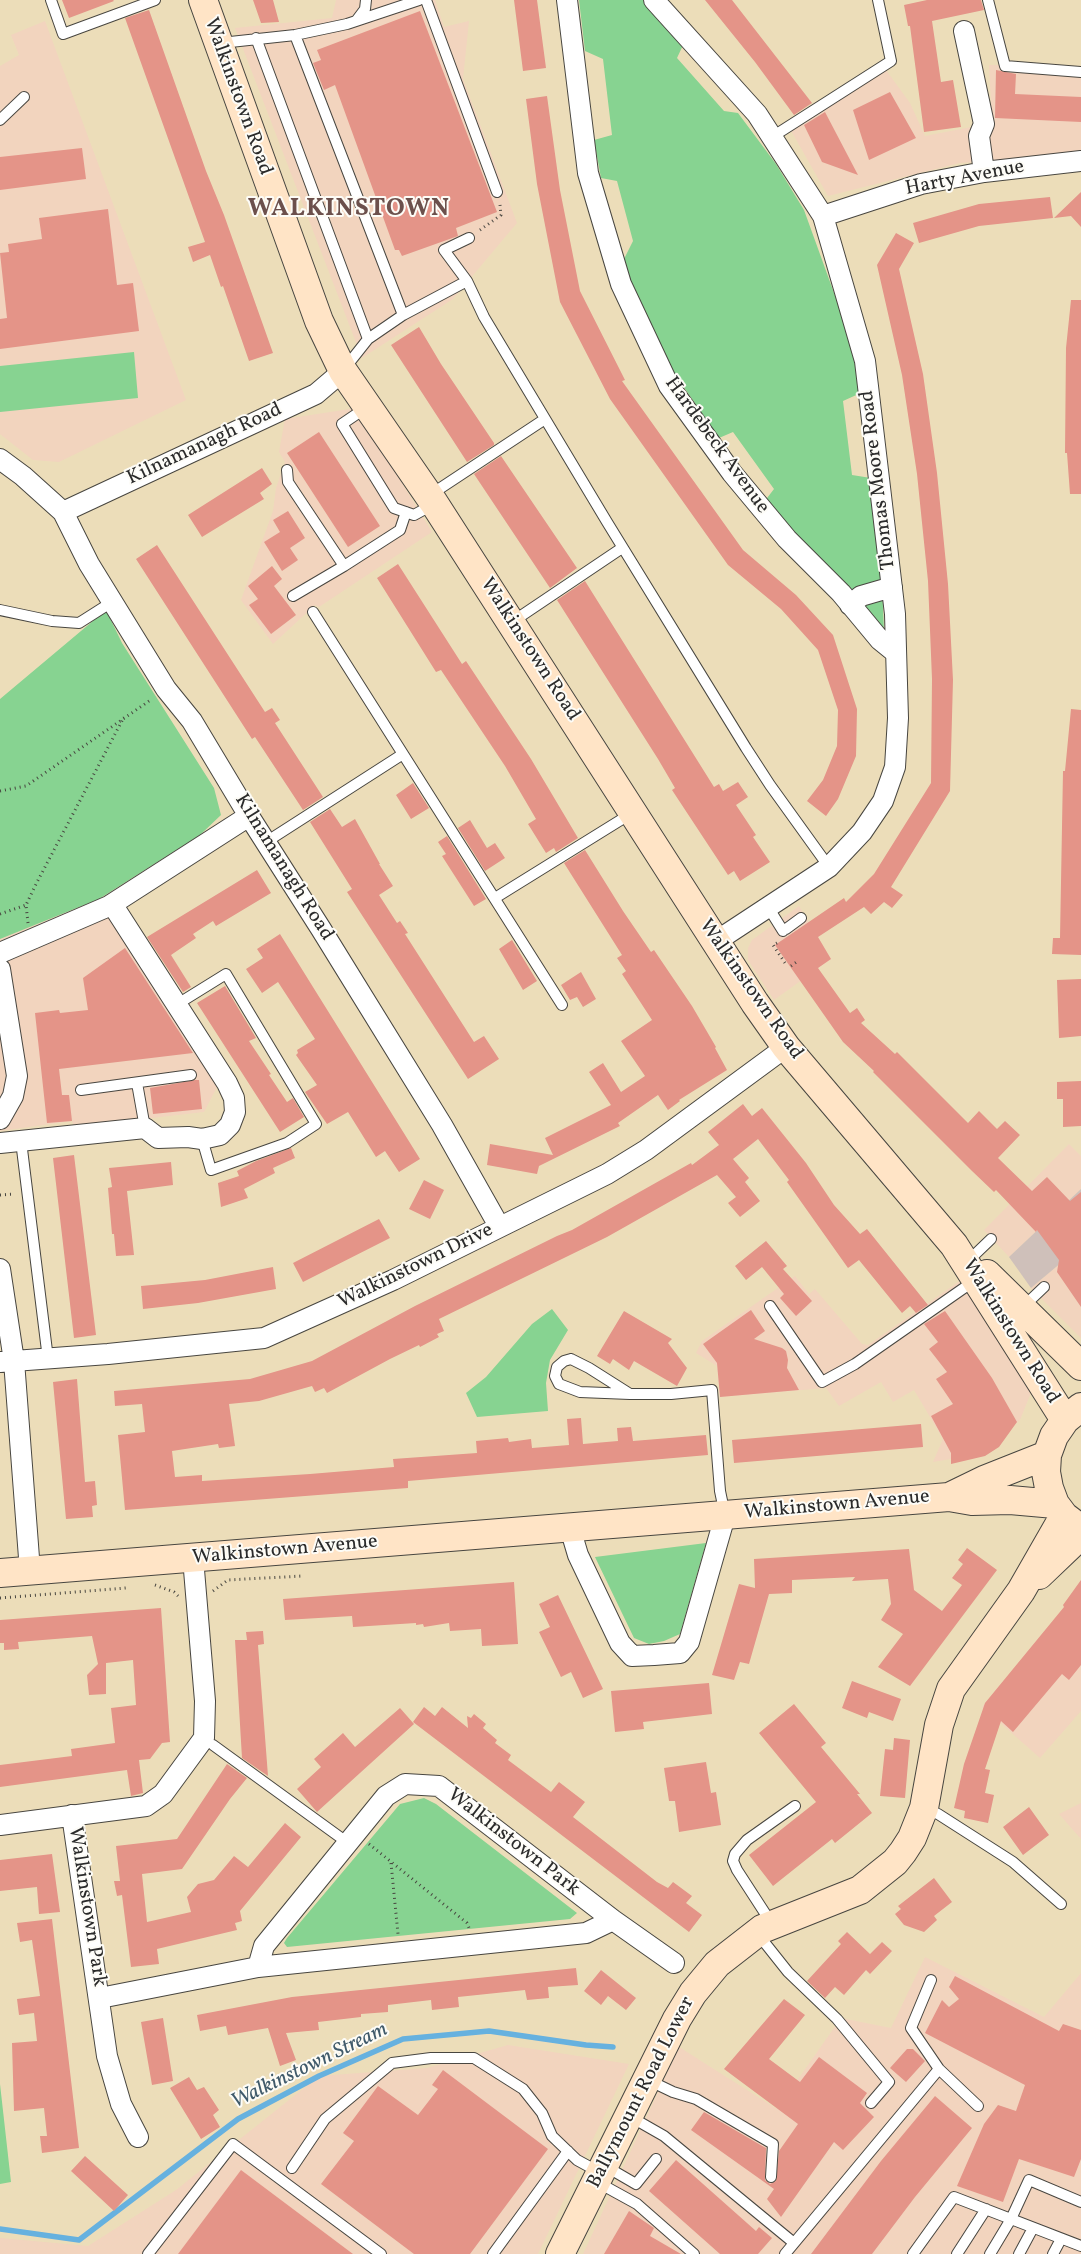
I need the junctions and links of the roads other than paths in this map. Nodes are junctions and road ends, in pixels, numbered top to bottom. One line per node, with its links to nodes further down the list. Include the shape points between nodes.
1 (51, 0): 2 (lane, via 63,34)
2 (155, 0)
3 (203, 0): 16 (main road, Walkinstown Road)
4 (366, 0): 12 (lane, via 365,9)
5 (419, 0): 11 (lane)
6 (426, 0): 23 (lane)
7 (568, 0): 42 (street, Hardebeck Avenue, via 588,173 622,284 651,351 669,386 732,473 787,539)
8 (654, 0): 20 (street, Thomas Moore Road, via 757,114)
9 (878, 0): 20 (lane, via 892,61)
10 (988, 0): 17 (lane, via 1005,66)
11 (403, 3): 12 (lane)
12 (356, 21): 14 (lane)
13 (964, 31): 22 (street, via 984,124 979,136)
14 (295, 35): 15 (lane); 27 (lane)
15 (256, 38): 16 (lane); 28 (lane)
16 (218, 44): 29 (main road, Walkinstown Road, via 319,321)
17 (1081, 72)
18 (24, 97): 19 (lane)
19 (0, 120)
20 (772, 137): 24 (street, Thomas Moore Road)
21 (1081, 161): 22 (street, Harty Avenue)
22 (984, 172): 24 (street, Harty Avenue, via 921,184)
23 (498, 192)
24 (823, 216): 39 (street, Thomas Moore Road, via 866,361)
25 (469, 238): 26 (lane, via 444,250)
26 (467, 281): 27 (lane); 31 (lane, via 484,317)
27 (403, 315): 28 (lane)
28 (368, 340): 29 (lane)
29 (343, 371): 30 (main road, Walkinstown Road); 35 (street, Kilnamanagh Road, via 316,394)
30 (367, 407): 34 (main road, Walkinstown Road); 36 (lane, via 342,424 394,508)
31 (545, 418): 34 (lane); 37 (lane)
32 (0, 459): 35 (street, Kilnamanagh Road)
33 (287, 470): 38 (lane, via 288,482)
34 (432, 499): 36 (lane, via 414,515); 45 (main road, Walkinstown Road)
35 (63, 512): 41 (street, Kilnamanagh Road)
36 (406, 512): 38 (lane, via 400,530)
37 (622, 548): 45 (lane); 51 (lane, via 770,785)
38 (344, 566): 40 (lane)
39 (892, 587): 42 (street, via 861,596); 46 (street, Thomas Moore Road)
40 (293, 596)
41 (112, 602): 43 (lane, via 79,624); 49 (street, Kilnamanagh Road, via 166,689 192,721)
42 (850, 605): 46 (street, Hardebeck Avenue, via 880,640)
43 (0, 610)
44 (313, 612): 47 (lane)
45 (512, 623): 48 (main road, Walkinstown Road)
46 (896, 653): 51 (street, Thomas Moore Road, via 898,718 895,767 883,801 862,832)
47 (403, 754): 50 (lane); 52 (lane)
48 (633, 813): 52 (lane); 56 (main road, Walkinstown Road)
49 (249, 816): 50 (street, Kilnamanagh Road); 53 (street)
50 (266, 842): 70 (street, Kilnamanagh Road, via 442,1125)
51 (829, 867): 54 (street, Thomas Moore Road)
52 (495, 898): 60 (lane)
53 (112, 904): 57 (street); 59 (street)
54 (768, 907): 55 (lane, via 784,930); 56 (street, Thomas Moore Road)
55 (801, 918)
56 (715, 942): 61 (main road, Walkinstown Road, via 755,989)
57 (0, 952)
58 (0, 970): 65 (street, via 17,1076 13,1096)
59 (176, 1005): 67 (street, via 234,1098 235,1112 230,1124 220,1135); 67 (lane, via 226,974 316,1124 287,1143 211,1170)
60 (562, 1005)
61 (786, 1046): 70 (street, Walkinstown Drive, via 646,1150 607,1174); 72 (main road, Walkinstown Road)
62 (191, 1075): 63 (lane)
63 (136, 1083): 64 (lane); 66 (lane)
64 (81, 1090)
65 (0, 1119)
66 (145, 1128): 67 (street, via 158,1138); 68 (street)
67 (202, 1139)
68 (21, 1141): 69 (street); 77 (lane)
69 (0, 1143)
70 (499, 1226): 77 (street, Walkinstown Drive, via 393,1280 264,1338)
71 (991, 1239): 72 (lane)
72 (967, 1262): 75 (lane, via 856,1364 822,1382); 76 (main road, Walkinstown Road); 81 (main road, Walkinstown Road)
73 (0, 1269): 78 (street)
74 (1044, 1287): 76 (lane)
75 (770, 1306)
76 (1022, 1309): 79 (main road, Walkinstown Road)
77 (48, 1359): 78 (street, Walkinstown Drive)
78 (7, 1362): 88 (street)
79 (1081, 1366)
80 (630, 1394): 80 (lane, via 568,1389 559,1384 555,1376 557,1368 564,1361 577,1361); 84 (lane, via 712,1390)
81 (1073, 1414): 82 (main road, via 1054,1436)
82 (1047, 1455): 83 (main road, Walkinstown Avenue); 85 (main road, via 1049,1488)
83 (949, 1497): 84 (main road, Walkinstown Avenue); 85 (main road, Walkinstown Avenue, via 972,1501 1010,1500)
84 (725, 1516): 86 (main road, Walkinstown Avenue); 86 (street, Walkinstown Avenue, via 688,1642 680,1652 671,1653 632,1656 620,1643 578,1554)
85 (1070, 1521): 92 (main road, Ballymount Road Lower, via 951,1690 939,1724)
86 (570, 1528): 87 (main road, Walkinstown Avenue)
87 (193, 1558): 88 (main road, Walkinstown Avenue); 93 (street, Walkinstown Park, via 205,1701 204,1738 163,1794 146,1806)
88 (30, 1571): 89 (main road, Walkinstown Avenue)
89 (0, 1573)
90 (213, 1745): 95 (lane)
91 (794, 1806): 98 (lane, via 747,1840 735,1854 734,1861)
92 (924, 1808): 96 (lane, via 1013,1862); 98 (main road, Ballymount Road Lower, via 903,1852 871,1884)
93 (72, 1815): 94 (street, Walkinstown Park); 102 (street, Walkinstown Park)
94 (0, 1825)
95 (352, 1838): 97 (street, Walkinstown Park, via 386,1796 405,1784 439,1786); 100 (street, Walkinstown Park, via 264,1946)
96 (1061, 1904)
97 (613, 1920): 99 (street, Walkinstown Park); 100 (street, Walkinstown Park, via 586,1934)
98 (764, 1928): 104 (main road, Ballymount Road Lower, via 717,1964 693,1993); 105 (lane, via 788,1972 837,2019 890,2082)
99 (674, 1963)
100 (258, 1967): 102 (street, Walkinstown Park)
101 (931, 1980): 103 (lane, via 911,2028)
102 (100, 1998): 108 (street, Walkinstown Park, via 107,2056 121,2104)
103 (940, 2069): 106 (lane); 119 (lane)
104 (647, 2080): 107 (main road, Ballymount Road Lower); 113 (lane, via 696,2099 773,2144)
105 (871, 2103)
106 (978, 2106)
107 (629, 2116): 112 (main road, Ballymount Road Lower); 119 (lane, via 664,2136)
108 (138, 2137)
109 (568, 2151): 111 (lane, via 552,2136 542,2113 523,2089 474,2058 431,2058 392,2063 325,2119); 112 (lane); 124 (lane)
110 (656, 2159): 112 (lane, via 636,2184)
111 (292, 2168)
112 (600, 2173): 121 (main road, Ballymount Road Lower); 125 (lane)
113 (771, 2177)
114 (1081, 2202): 116 (lane, via 1029,2180)
115 (986, 2209): 116 (lane); 127 (lane, via 954,2197); 128 (lane)
116 (1011, 2219): 117 (lane); 129 (lane)
117 (1033, 2228): 118 (lane); 130 (lane)
118 (1061, 2239): 120 (lane); 131 (lane)
119 (794, 2243): 126 (lane)
120 (1081, 2246)
121 (566, 2252)
122 (148, 2254): 123 (lane, via 233,2144)
123 (382, 2254)
124 (492, 2254)
125 (694, 2254)
126 (785, 2254)
127 (913, 2254)
128 (957, 2254)
129 (990, 2254)
130 (1019, 2254)
131 (1053, 2254)

